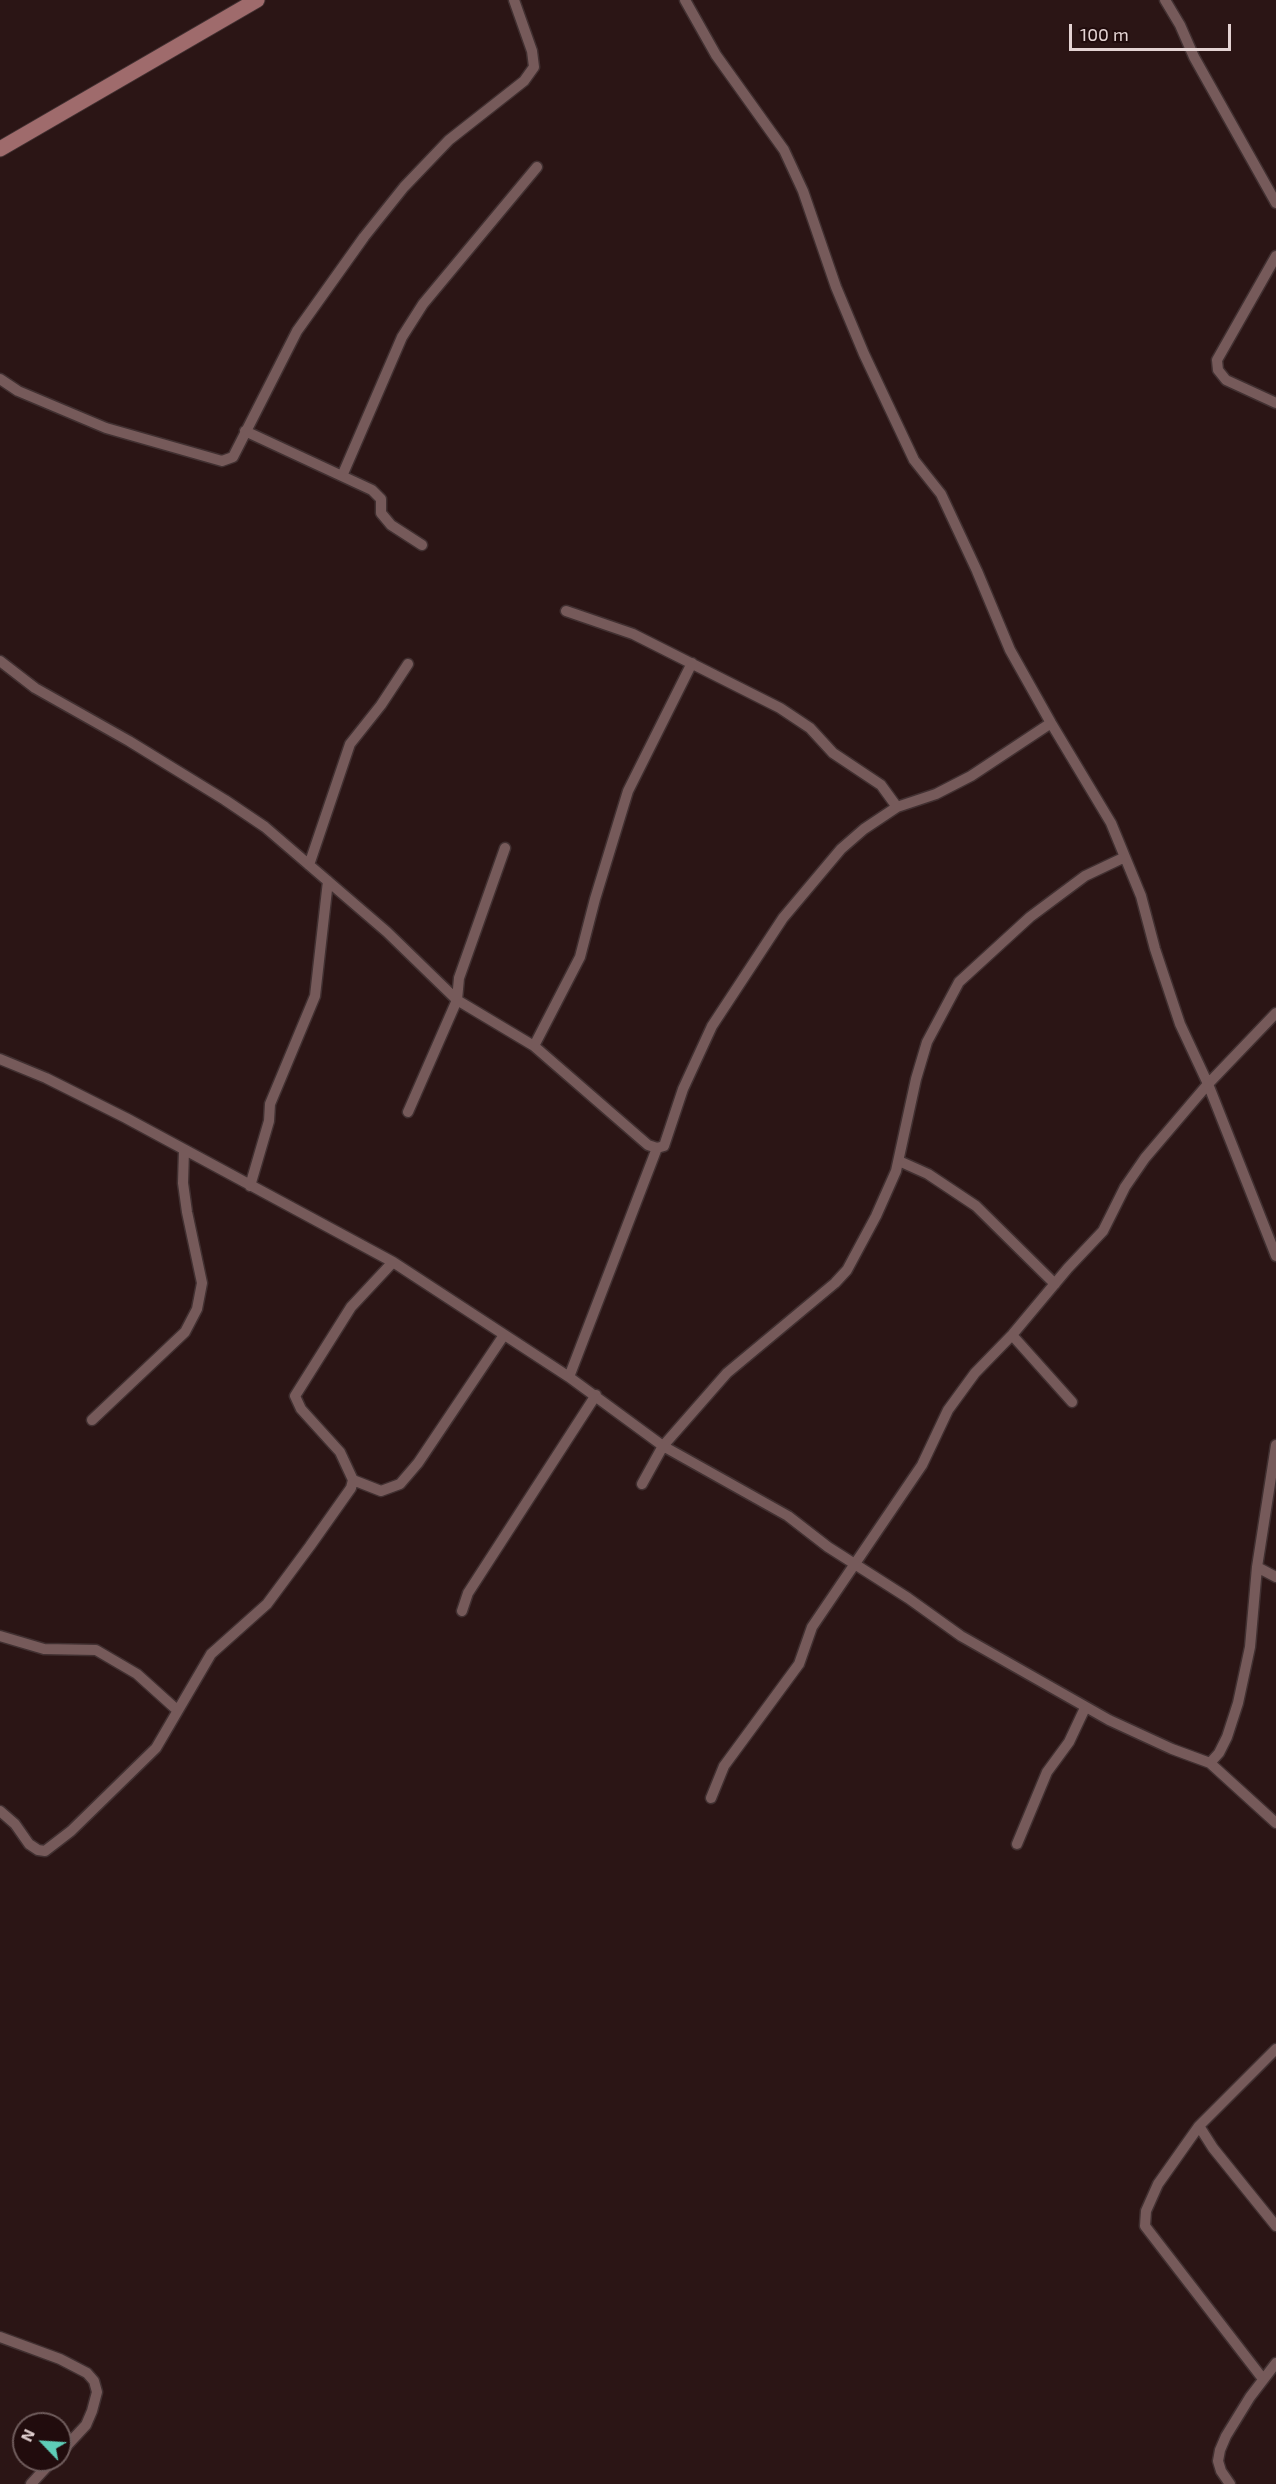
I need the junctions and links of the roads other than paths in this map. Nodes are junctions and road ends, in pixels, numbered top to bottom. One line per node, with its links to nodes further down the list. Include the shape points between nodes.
1 (257, 0): 5 (main road)
2 (514, 0): 11 (street, via 534,67 524,81 449,140 404,186 297,331)
3 (685, 0): 18 (street, via 716,55 784,150 864,354 914,460 941,494 1010,650)
4 (1171, 3): 7 (street, via 1194,57)
5 (0, 149)
6 (537, 167): 12 (street, via 412,321)
7 (1276, 203)
8 (1276, 256): 10 (street, via 1217,360 1218,370 1226,380)
9 (0, 379): 11 (street, via 18,391 106,428 222,461 232,457)
10 (1276, 403)
11 (245, 432): 12 (street)
12 (342, 476): 13 (street, via 372,490 381,499 381,513 391,525)
13 (422, 545)
14 (566, 611): 16 (street, via 633,634)
15 (0, 661): 22 (street, via 35,688 225,800 265,827)
16 (692, 663): 19 (street, via 780,708 810,728 833,753 881,785); 26 (street, via 628,791 580,957)
17 (408, 664): 22 (street, via 350,744)
18 (1051, 723): 19 (street, via 971,776 936,794); 21 (street, via 1111,823)
19 (897, 807): 30 (street, via 841,849 783,918 712,1026 683,1089 664,1146)
20 (505, 848): 24 (street, via 459,978)
21 (1125, 857): 28 (street, via 1180,1024); 32 (street, via 1085,876 1029,917 959,981 927,1042)
22 (309, 865): 23 (street)
23 (328, 881): 24 (street); 33 (street, via 315,996 270,1104)
24 (457, 1000): 26 (street); 29 (street)
25 (1276, 1013): 28 (street)
26 (534, 1046): 30 (street, via 648,1145)
27 (0, 1059): 31 (street, via 46,1078)
28 (1208, 1084): 34 (street); 36 (street, via 1138,1167 1103,1231)
29 (408, 1112)
30 (657, 1148): 39 (street)
31 (184, 1150): 33 (street); 42 (street, via 183,1183 202,1282 197,1309 185,1332)
32 (898, 1161): 36 (street, via 928,1174 976,1206); 44 (street, via 876,1216 847,1270 727,1373)
33 (250, 1186): 35 (street)
34 (1276, 1256)
35 (393, 1262): 37 (street); 45 (street, via 351,1307 295,1396 301,1409 340,1452)
36 (1055, 1284): 38 (street)
37 (504, 1335): 39 (street); 45 (street, via 400,1484 381,1491)
38 (1012, 1335): 41 (street); 47 (street, via 975,1373 948,1410 922,1465)
39 (569, 1377): 40 (street)
40 (596, 1395): 44 (street); 50 (street, via 473,1585)
41 (1072, 1402)
42 (92, 1420)
43 (1276, 1445): 48 (street)
44 (663, 1446): 46 (street); 47 (street, via 788,1516)
45 (353, 1480): 53 (street, via 267,1604 211,1654)
46 (642, 1484)
47 (855, 1563): 52 (street, via 961,1636); 55 (street, via 812,1627 800,1664 724,1766)
48 (1257, 1567): 49 (street); 54 (street, via 1250,1647 1238,1703 1227,1737)
49 (1276, 1577)
50 (462, 1611)
51 (0, 1636): 53 (street, via 44,1649 96,1650 137,1674)
52 (1086, 1708): 54 (street, via 1141,1736); 58 (street, via 1069,1742 1047,1772)
53 (177, 1710): 56 (street, via 156,1748 71,1831 45,1851 29,1844)
54 (1210, 1763): 57 (street)
55 (711, 1798)
56 (0, 1811)
57 (1276, 1823)
58 (1017, 1844)
59 (1276, 2049): 60 (street)
60 (1199, 2126): 61 (street); 64 (street, via 1158,2184 1146,2211 1145,2226)
61 (1276, 2226)
62 (0, 2337): 65 (street, via 60,2359 94,2381 97,2392 89,2418)
63 (1276, 2363): 64 (street)
64 (1263, 2379): 68 (street, via 1220,2450 1218,2461)
65 (72, 2440)
66 (42, 2472): 67 (street)
67 (32, 2484)
68 (1230, 2484)

